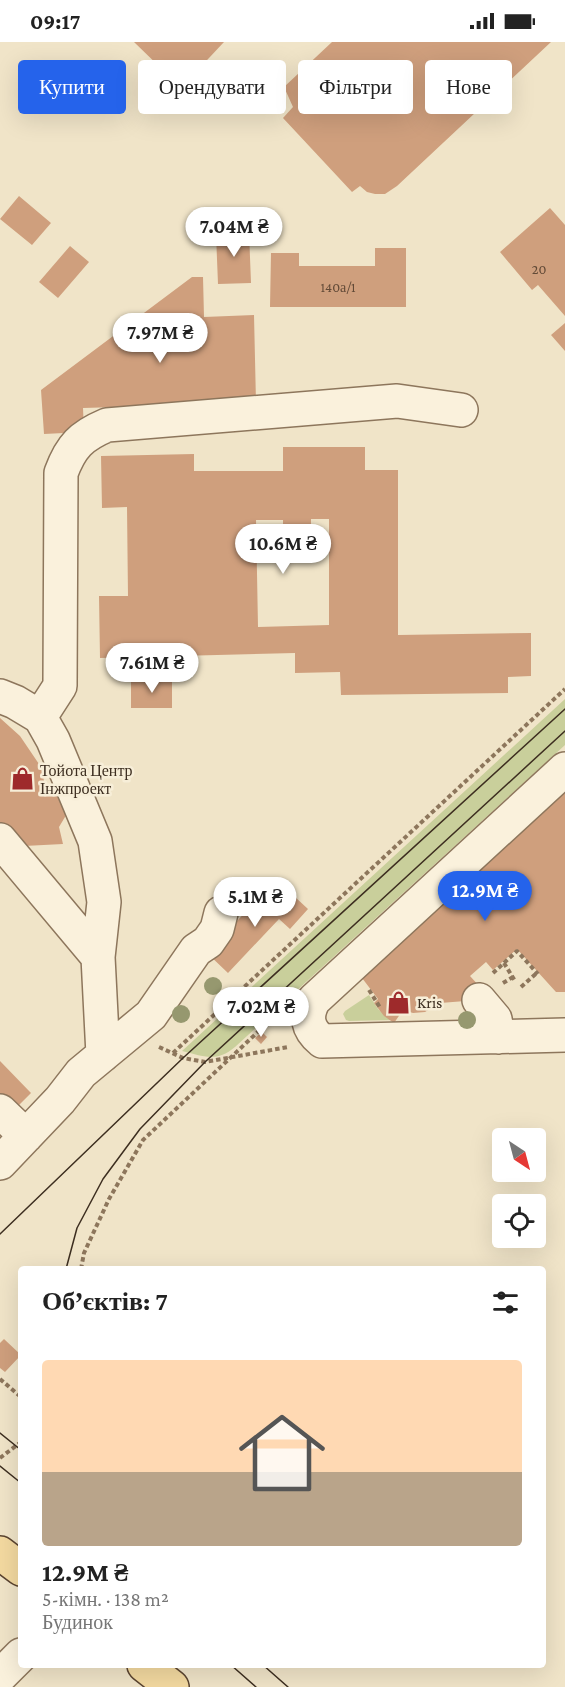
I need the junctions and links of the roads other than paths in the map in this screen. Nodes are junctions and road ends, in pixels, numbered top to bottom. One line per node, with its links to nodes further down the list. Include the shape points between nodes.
1 (461, 410): 3 (lane, via 397,401 107,425 90,433 75,444 61,473 60,686)
2 (0, 696): 3 (lane)
3 (40, 717): 7 (lane, via 95,842 104,902)
4 (565, 770): 10 (lane, via 314,1000 309,1009 310,1028 322,1041)
5 (0, 840): 7 (lane)
6 (196, 950): 11 (lane, via 150,1015)
7 (98, 957): 11 (lane)
8 (485, 987): 10 (lane)
9 (565, 1035): 10 (lane)
10 (498, 1037)
11 (103, 1055): 13 (lane, via 81,1073)
12 (0, 1111): 13 (lane)
13 (26, 1136): 14 (lane)
14 (0, 1163)
15 (0, 1553): 16 (main road)
16 (18, 1567)
17 (18, 1657): 19 (lane)
18 (148, 1668): 20 (main road)
19 (0, 1676)
20 (172, 1687)

